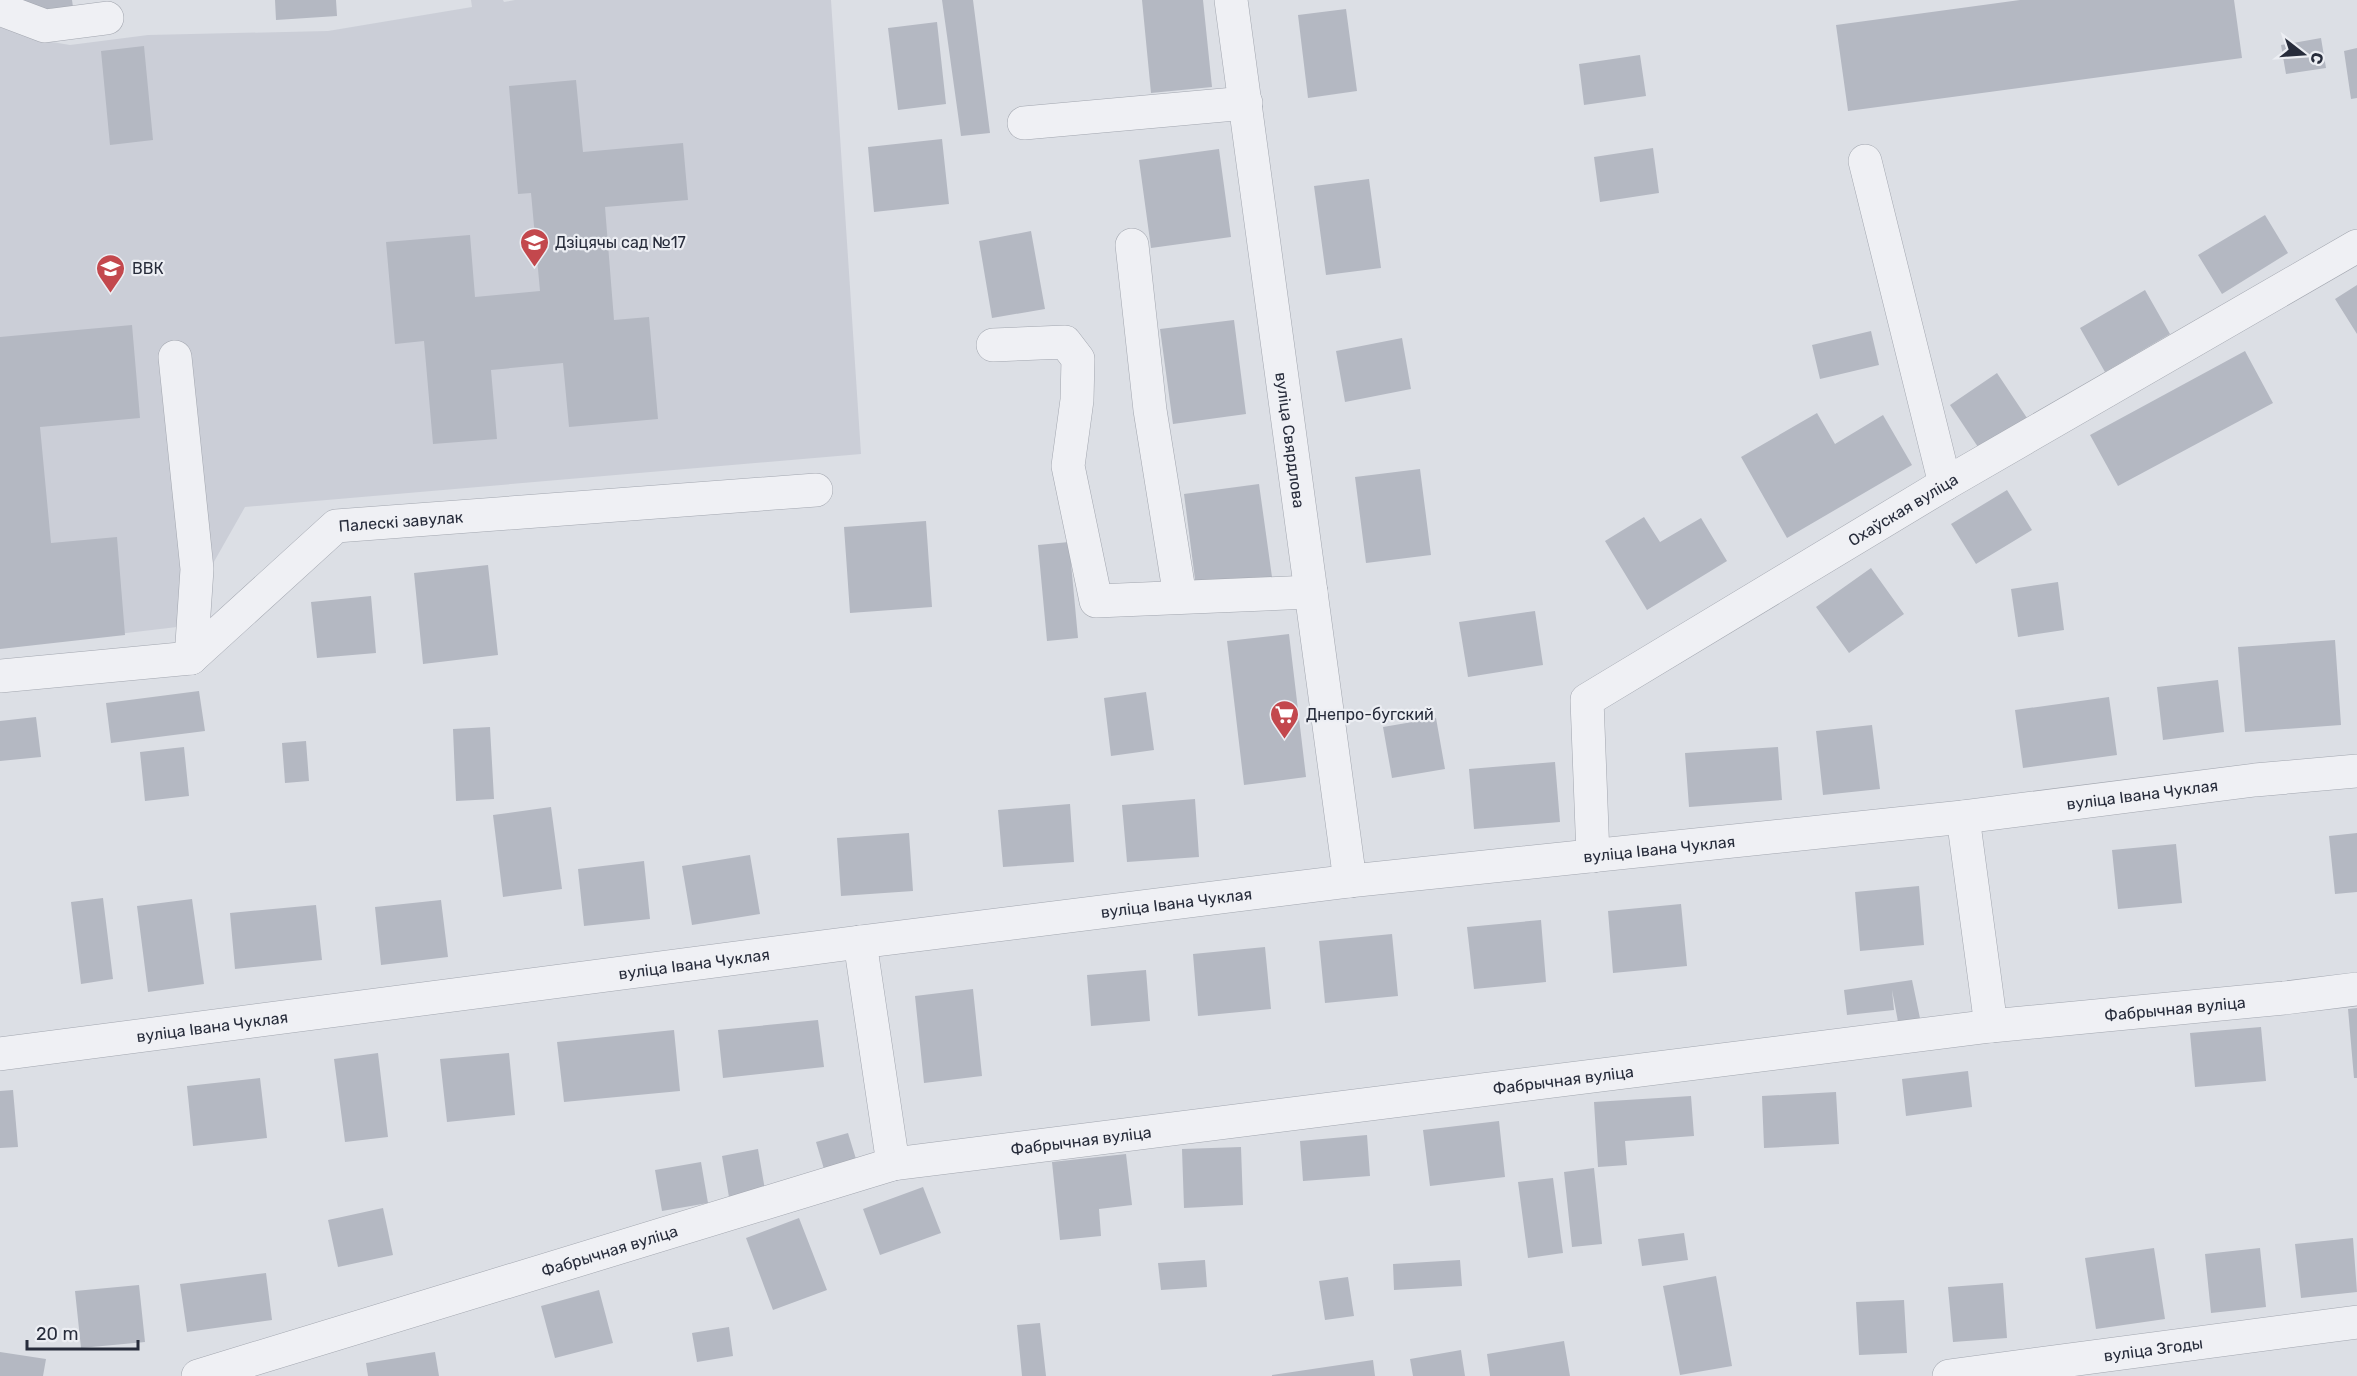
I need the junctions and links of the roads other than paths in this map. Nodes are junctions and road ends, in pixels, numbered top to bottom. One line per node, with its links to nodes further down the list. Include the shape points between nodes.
1 (1231, 0): 4 (street, вуліца Свярдлова)
2 (0, 9): 3 (street, via 45,26)
3 (107, 18)
4 (1246, 104): 5 (street); 13 (street, вуліца Свярдлова)
5 (1023, 123)
6 (1865, 161): 11 (street)
7 (1131, 245): 14 (street, via 1150,410)
8 (2357, 246): 11 (street, Охаўская вуліца)
9 (993, 345): 14 (street, via 1065,342 1078,359 1068,466 1096,601)
10 (175, 357): 15 (street, via 197,569)
11 (1945, 484): 19 (street, Охаўская вуліца, via 1587,700)
12 (816, 490): 15 (street, Палескі завулак, via 336,526)
13 (1311, 592): 14 (street); 20 (street, вуліца Свярдлова)
14 (1180, 597)
15 (191, 657): 16 (street)
16 (0, 676)
17 (2357, 771): 18 (street, вуліца Івана Чуклая)
18 (1963, 817): 19 (street, вуліца Івана Чуклая); 23 (street)
19 (1593, 856): 20 (street, вуліца Івана Чуклая)
20 (1350, 881): 21 (street, вуліца Івана Чуклая)
21 (860, 942): 24 (street, вуліца Івана Чуклая); 25 (street)
22 (2357, 988): 23 (street, Фабрычная вуліца)
23 (1991, 1026): 25 (street, Фабрычная вуліца)
24 (0, 1054)
25 (893, 1164): 27 (street, Фабрычная вуліца)
26 (2357, 1322): 28 (street, вуліца Згоды)
27 (198, 1376)
28 (1949, 1376)

